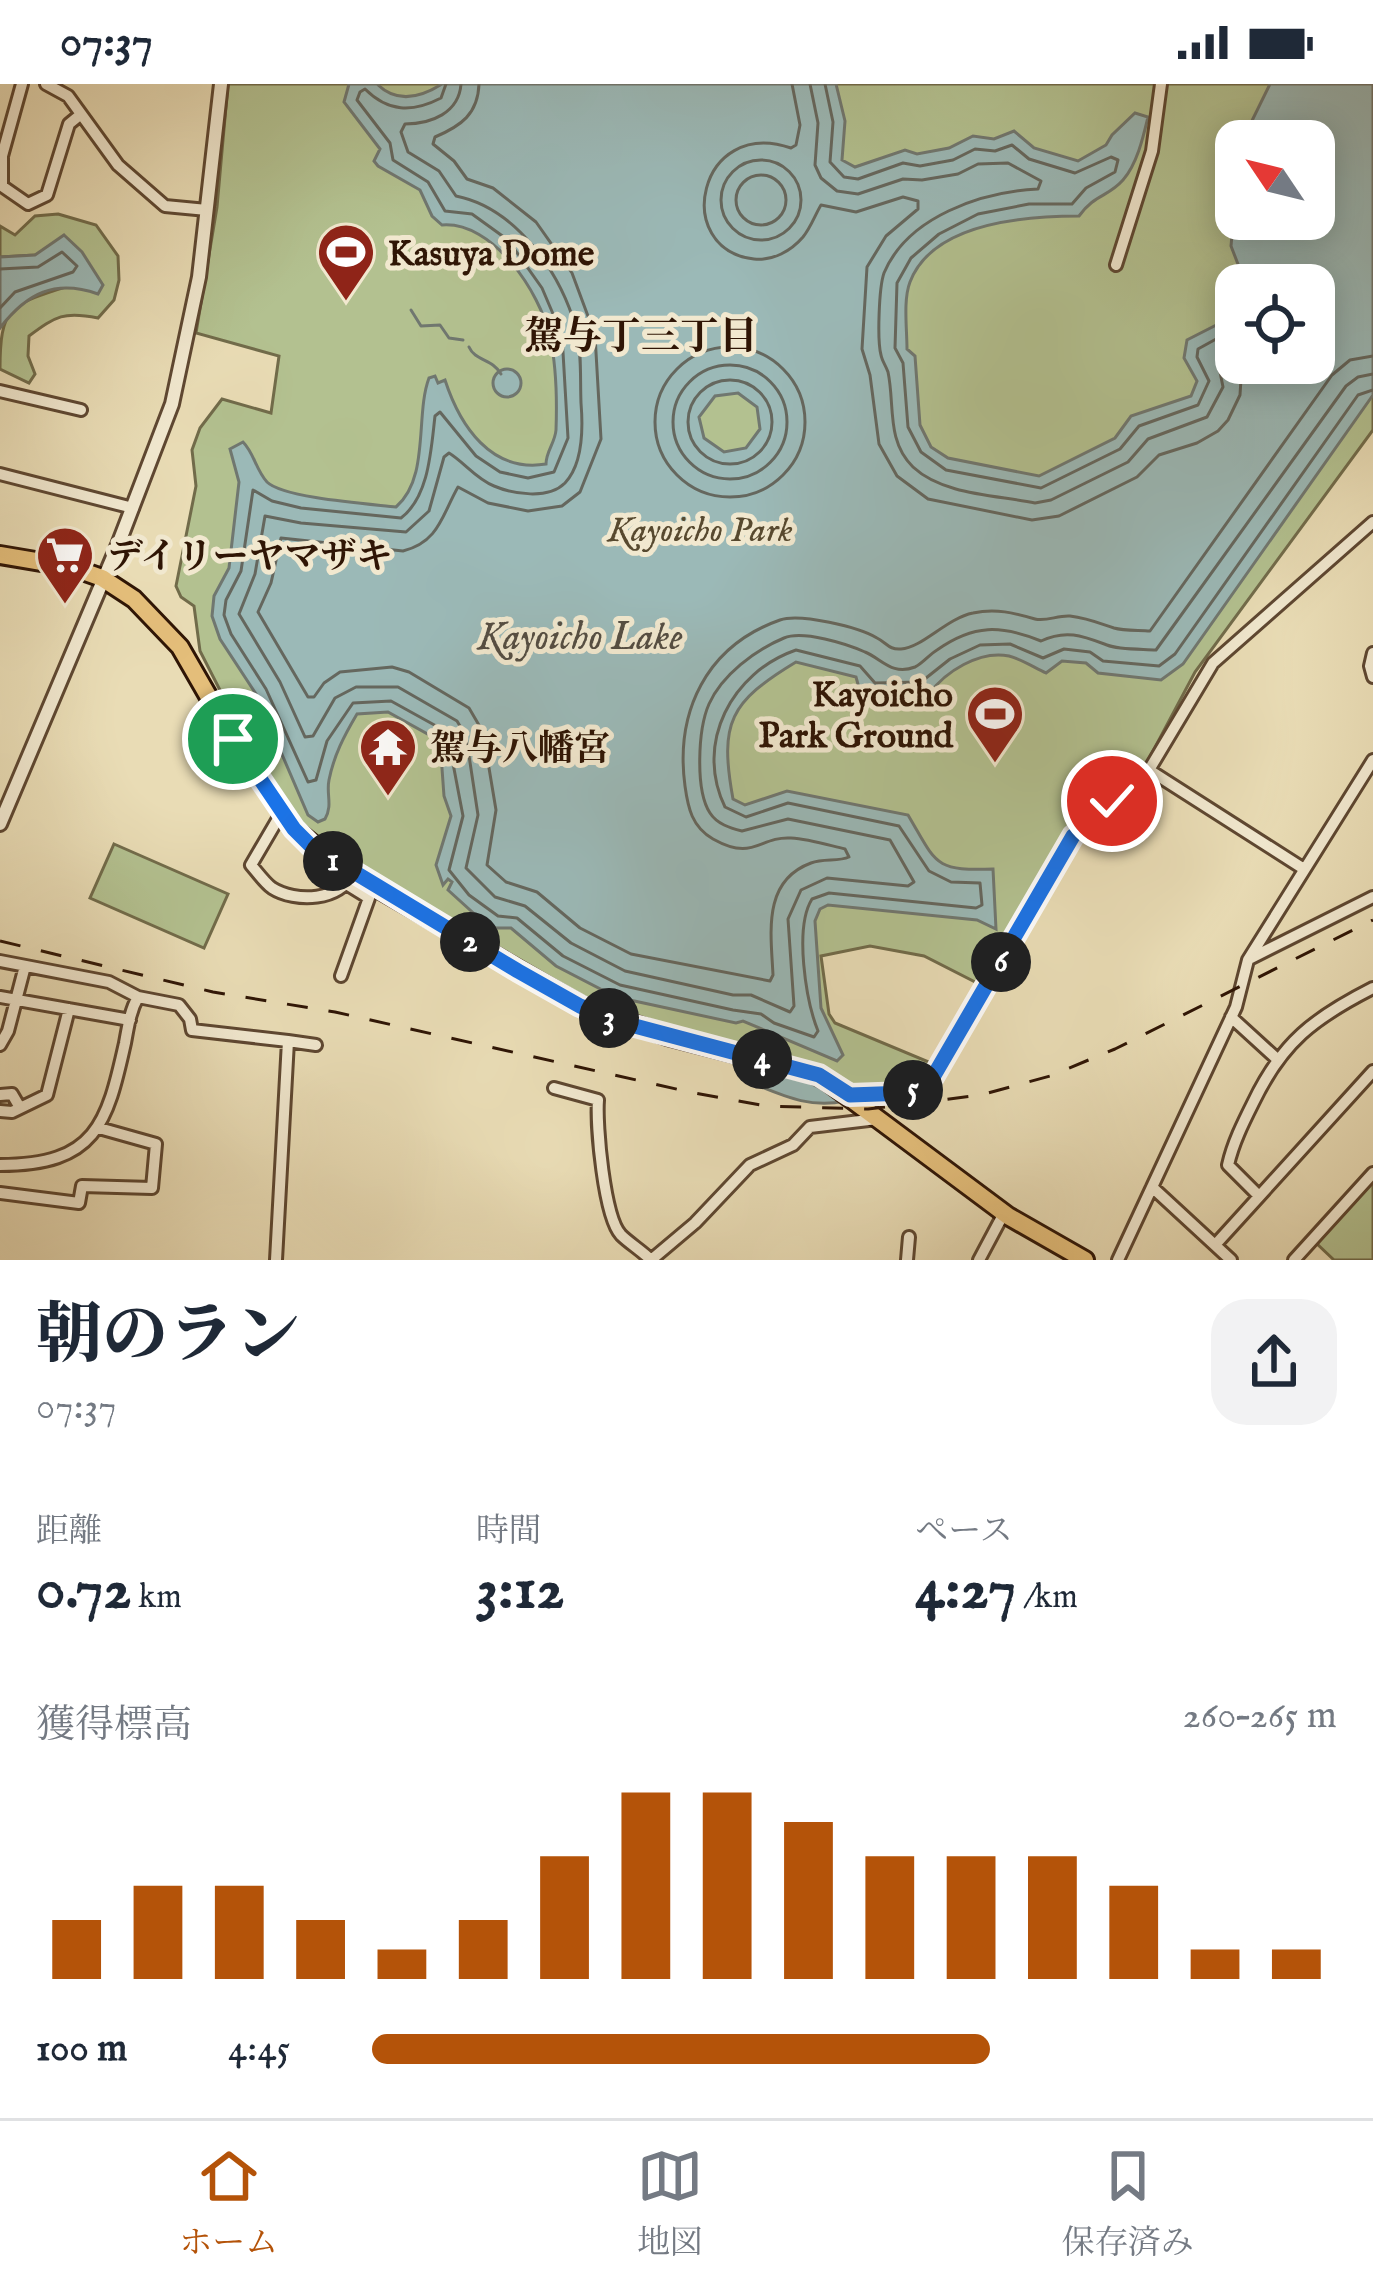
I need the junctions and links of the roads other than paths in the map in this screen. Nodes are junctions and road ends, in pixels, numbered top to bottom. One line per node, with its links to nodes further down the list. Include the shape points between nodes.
1 (22, 84): 5 (street, via 2,187 28,204 47,195 69,124)
2 (46, 84): 5 (street)
3 (221, 84): 6 (street)
4 (1161, 84): 7 (street, via 1152,151)
5 (80, 115): 6 (street, via 118,165 165,206)
6 (207, 210): 11 (street, via 180,373)
7 (1116, 265)
8 (0, 391): 9 (street)
9 (81, 410)
10 (0, 474): 11 (street)
11 (133, 508): 14 (street)
12 (1373, 522): 18 (street, via 1213,663)
13 (0, 555): 14 (main road)
14 (102, 578): 19 (main road, via 180,647); 20 (street)
15 (1373, 653): 16 (street)
16 (1373, 677)
17 (1373, 760): 21 (street)
18 (1149, 770): 21 (street); 41 (street, via 1073,836 929,1084)
19 (282, 812): 22 (main road); 22 (street, via 251,865 273,889 305,898 337,892)
20 (0, 824)
21 (1304, 869): 24 (street)
22 (350, 879): 27 (street, via 369,898); 41 (main road, via 580,1006 819,1075)
23 (1373, 897): 24 (street)
24 (1248, 960): 33 (street)
25 (0, 961): 26 (street)
26 (25, 966): 30 (street, via 109,982); 31 (street)
27 (341, 976)
28 (1373, 988): 38 (street, via 1331,1009)
29 (0, 997): 31 (street)
30 (138, 998): 34 (street); 35 (street, via 179,1005 192,1030)
31 (17, 1000): 32 (street); 36 (street)
32 (69, 1009): 34 (street); 43 (street, via 49,1091)
33 (1231, 1017): 38 (street); 49 (street)
34 (130, 1020): 46 (street)
35 (288, 1041): 37 (street); 55 (street)
36 (0, 1045)
37 (316, 1045)
38 (1277, 1059): 51 (street, via 1229,1158)
39 (1373, 1071): 51 (street)
40 (554, 1088): 56 (street, via 598,1100 602,1166 619,1233)
41 (850, 1095): 45 (main road)
42 (0, 1096): 43 (street, via 12,1094)
43 (19, 1106): 44 (street)
44 (0, 1112)
45 (878, 1118): 52 (main road); 56 (street, via 810,1127 793,1145 750,1165)
46 (99, 1128): 47 (street, via 60,1155); 50 (street, via 156,1144 152,1189 82,1186 79,1203)
47 (0, 1165)
48 (1373, 1173): 62 (street)
49 (1152, 1187): 54 (street); 60 (street)
50 (0, 1193)
51 (1259, 1196): 54 (street)
52 (1004, 1213): 58 (street); 59 (main road)
53 (909, 1237): 57 (street)
54 (1215, 1245): 61 (street)
55 (276, 1260)
56 (651, 1260)
57 (907, 1260)
58 (979, 1260)
59 (1085, 1260)
60 (1118, 1260)
61 (1232, 1260)
62 (1294, 1260)

